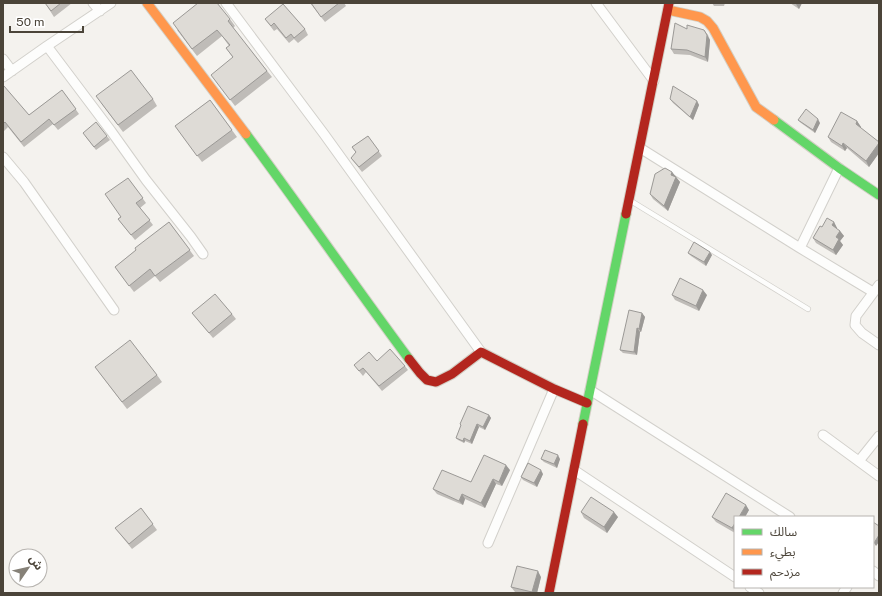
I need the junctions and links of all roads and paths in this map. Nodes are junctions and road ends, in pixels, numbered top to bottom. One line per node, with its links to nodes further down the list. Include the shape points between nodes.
1 (93, 3): 7 (street)
2 (111, 3): 7 (street)
3 (147, 3): 24 (street, via 420,373 427,380 436,382 452,374)
4 (226, 3): 24 (street, via 320,127)
5 (596, 3): 12 (street)
6 (669, 7): 12 (street); 15 (street, via 707,21 756,107)
7 (100, 11): 8 (street)
8 (46, 46): 10 (street); 19 (street)
9 (3, 59): 10 (street)
10 (12, 71): 11 (street)
11 (3, 77)
12 (654, 81): 13 (street)
13 (640, 148): 17 (street); 18 (street)
14 (3, 157): 22 (street, via 24,182)
15 (839, 168): 16 (street); 18 (street)
16 (879, 195)
17 (629, 201): 21 (lane); 26 (street)
18 (800, 248): 20 (street)
19 (203, 254)
20 (876, 289): 23 (street, via 856,316 855,325)
21 (808, 308)
22 (114, 310)
23 (879, 345)
24 (481, 352): 25 (street)
25 (554, 389): 27 (street); 34 (street)
26 (590, 390): 27 (street); 33 (street)
27 (587, 403): 31 (street)
28 (823, 435): 30 (street)
29 (879, 436): 30 (street)
30 (859, 461): 32 (street)
31 (574, 470): 35 (street); 36 (street)
32 (879, 476)
33 (788, 516)
34 (488, 543)
35 (734, 576)
36 (549, 593)

